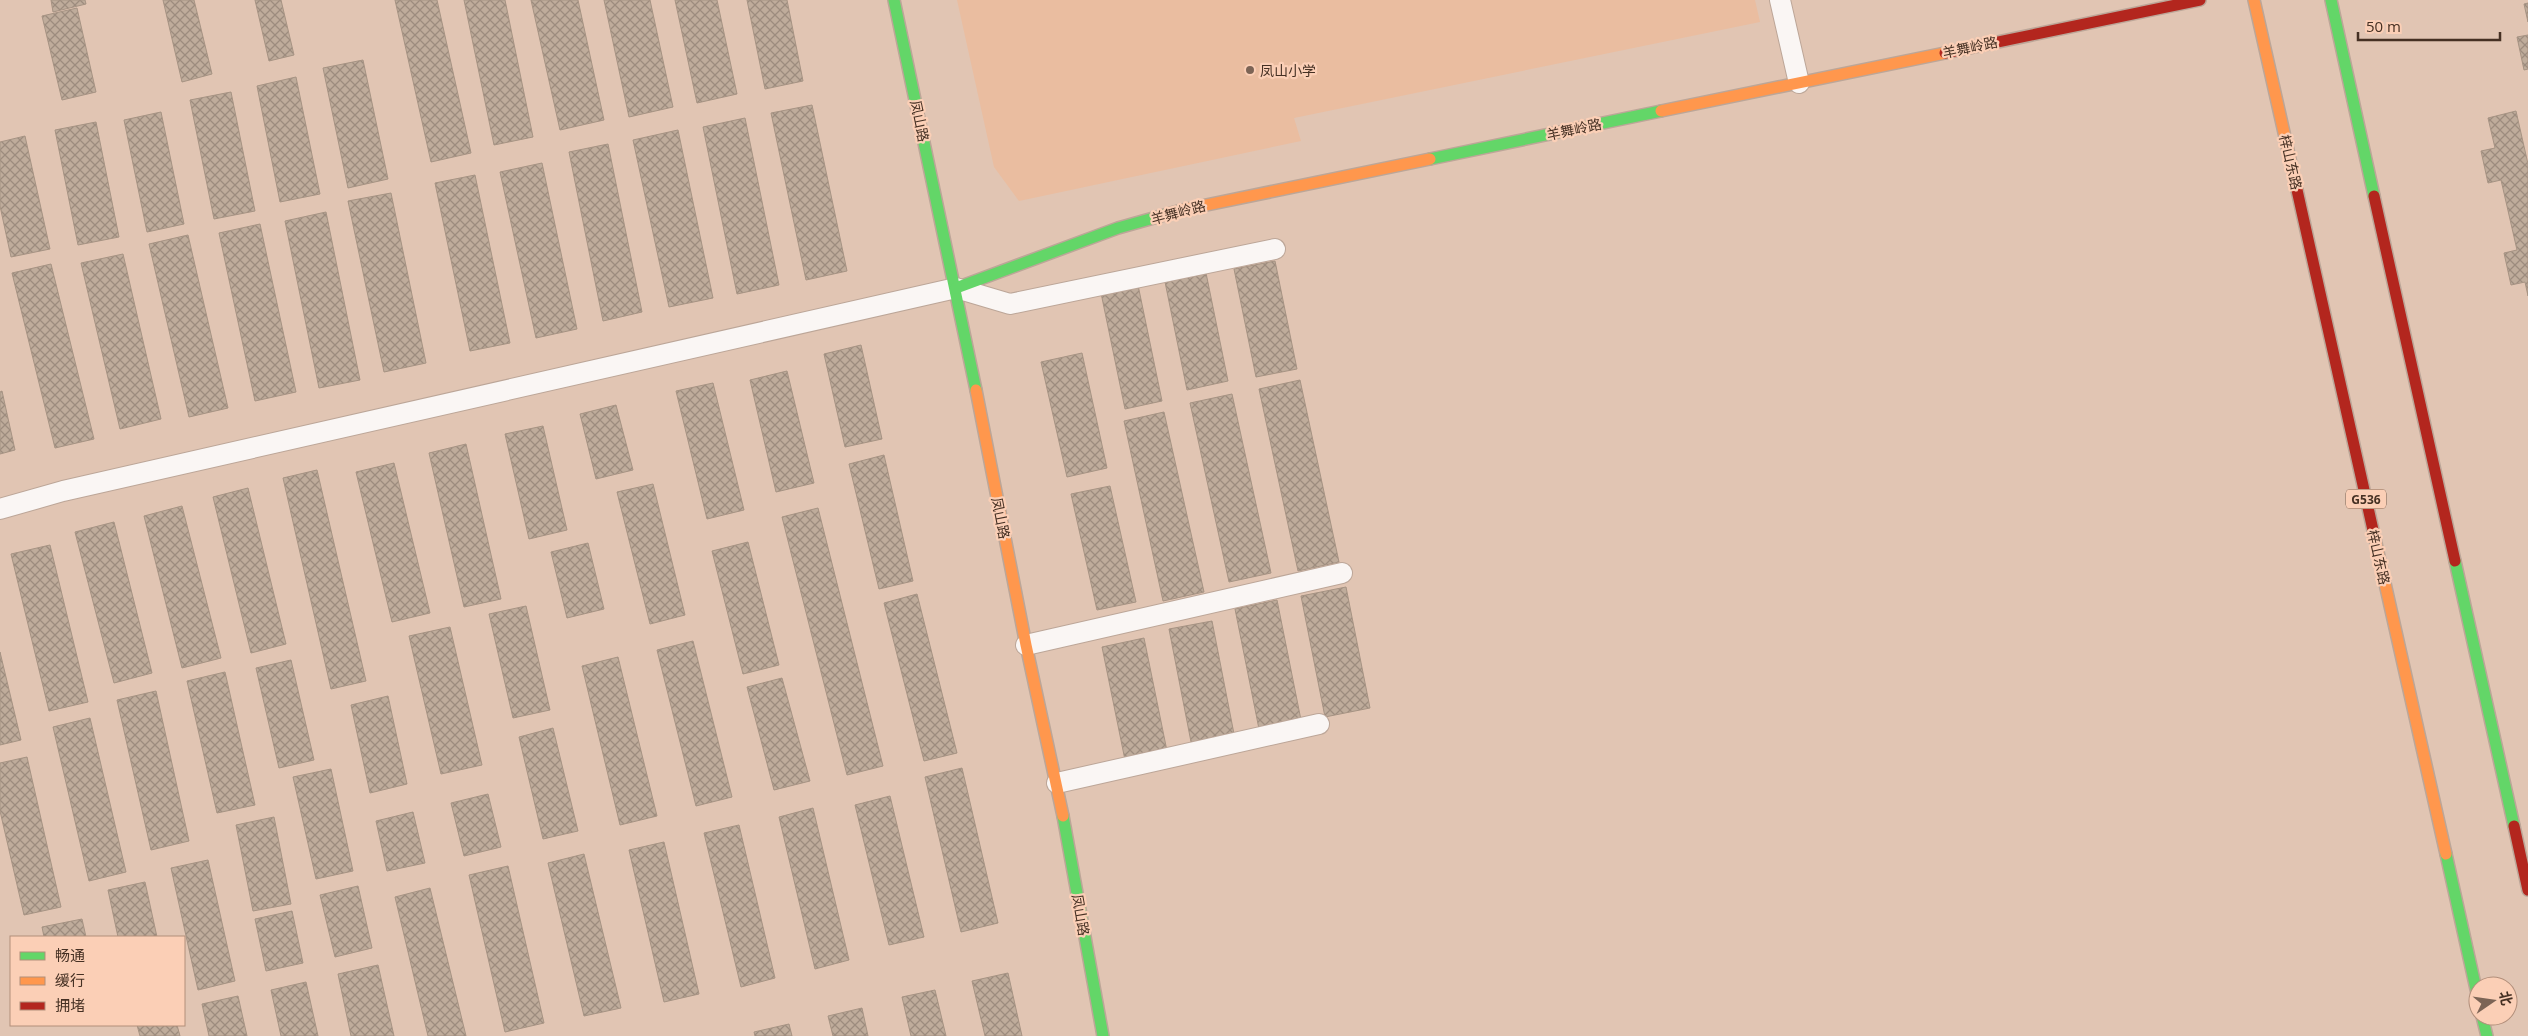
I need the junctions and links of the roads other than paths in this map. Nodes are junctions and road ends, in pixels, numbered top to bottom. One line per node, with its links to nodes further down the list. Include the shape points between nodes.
1 (894, 0): 8 (main road, 凤山路)
2 (1780, 0): 6 (street)
3 (2200, 0): 6 (main road, 羊舞岭路)
4 (2254, 0): 15 (main road, 梓山东路 / G536)
5 (2331, 0): 14 (main road)
6 (1799, 82): 8 (main road, 羊舞岭路, via 1195,207 1118,228)
7 (1275, 249): 8 (street, via 1010,304)
8 (956, 288): 9 (street, via 82,487); 11 (main road, 凤山路)
9 (0, 509)
10 (1342, 573): 11 (street)
11 (1026, 645): 13 (main road, 凤山路)
12 (1319, 724): 13 (street)
13 (1057, 783): 16 (main road, 凤山路)
14 (2528, 890)
15 (2473, 976)
16 (1103, 1036)

